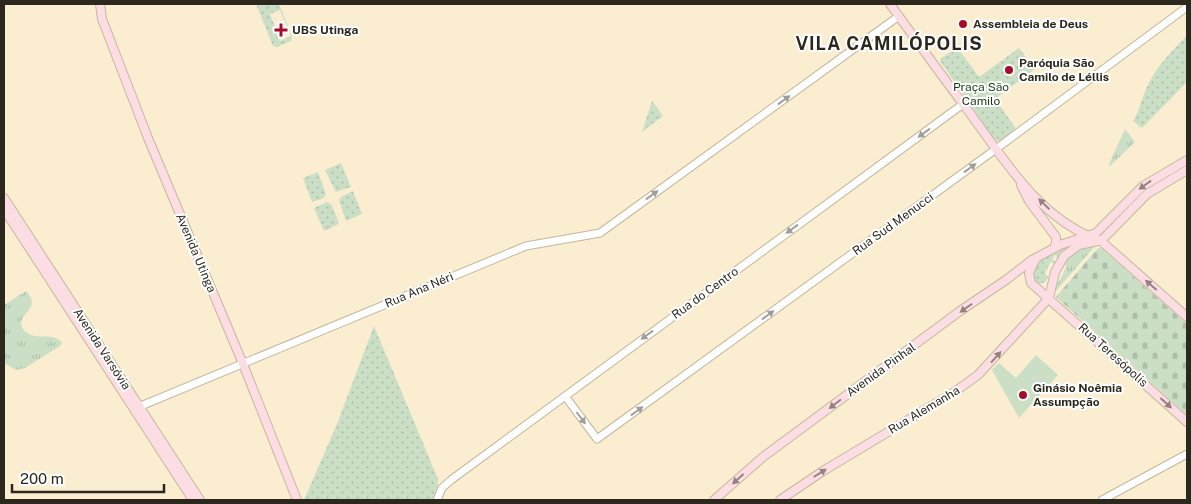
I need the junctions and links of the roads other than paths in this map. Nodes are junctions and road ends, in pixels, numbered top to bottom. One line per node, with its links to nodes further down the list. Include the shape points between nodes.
1 (100, 4): 22 (main road, Avenida Utinga, via 102,19 148,138)
2 (890, 4): 4 (main road)
3 (1187, 7): 6 (street, Rua Sud Menucci)
4 (899, 16): 5 (main road); 22 (street, Rua Ana Néri, one-way to 4, via 526,246 601,232)
5 (963, 104): 6 (main road); 23 (street, Rua do Centro, one-way to 23)
6 (996, 149): 9 (main road); 23 (street, Rua Sud Menucci, one-way to 6, via 597,439)
7 (1187, 160): 14 (main road, Avenida Pinhal, one-way to 14, via 1143,186 1098,231)
8 (1187, 170): 15 (main road, via 1147,194)
9 (1028, 194): 12 (main road, one-way to 9); 13 (main road)
10 (4, 198): 24 (main road, Avenida Varsóvia)
11 (4, 209): 24 (main road, Avenida Varsóvia)
12 (1063, 222): 13 (main road); 14 (main road)
13 (1051, 231): 16 (main road, via 1056,239)
14 (1086, 236): 15 (main road); 16 (main road, Avenida Pinhal)
15 (1101, 241): 18 (main road, via 1071,250 1061,259); 21 (main road, one-way to 15)
16 (1054, 248): 17 (main road, Avenida Pinhal)
17 (1036, 259): 19 (main road, via 1028,276); 31 (main road, Avenida Pinhal, one-way to 31, via 762,457)
18 (1053, 276): 19 (main road, via 1046,286); 20 (main road)
19 (1038, 289): 20 (main road, Rua Teresópolis)
20 (1049, 298): 25 (main road, Rua Teresópolis, one-way to 25); 32 (main road, Rua Alemanha, one-way to 20, via 971,381)
21 (1187, 317)
22 (243, 364): 24 (street, Rua Ana Néri); 29 (main road, Avenida Utinga)
23 (565, 396): 30 (street, Rua do Centro, via 446,483)
24 (137, 408): 27 (main road, Avenida Varsóvia); 28 (main road, Avenida Varsóvia)
25 (1187, 422)
26 (1187, 454): 33 (street)
27 (193, 500)
28 (200, 500)
29 (297, 500)
30 (437, 500)
31 (714, 500)
32 (780, 500)
33 (1102, 500)

